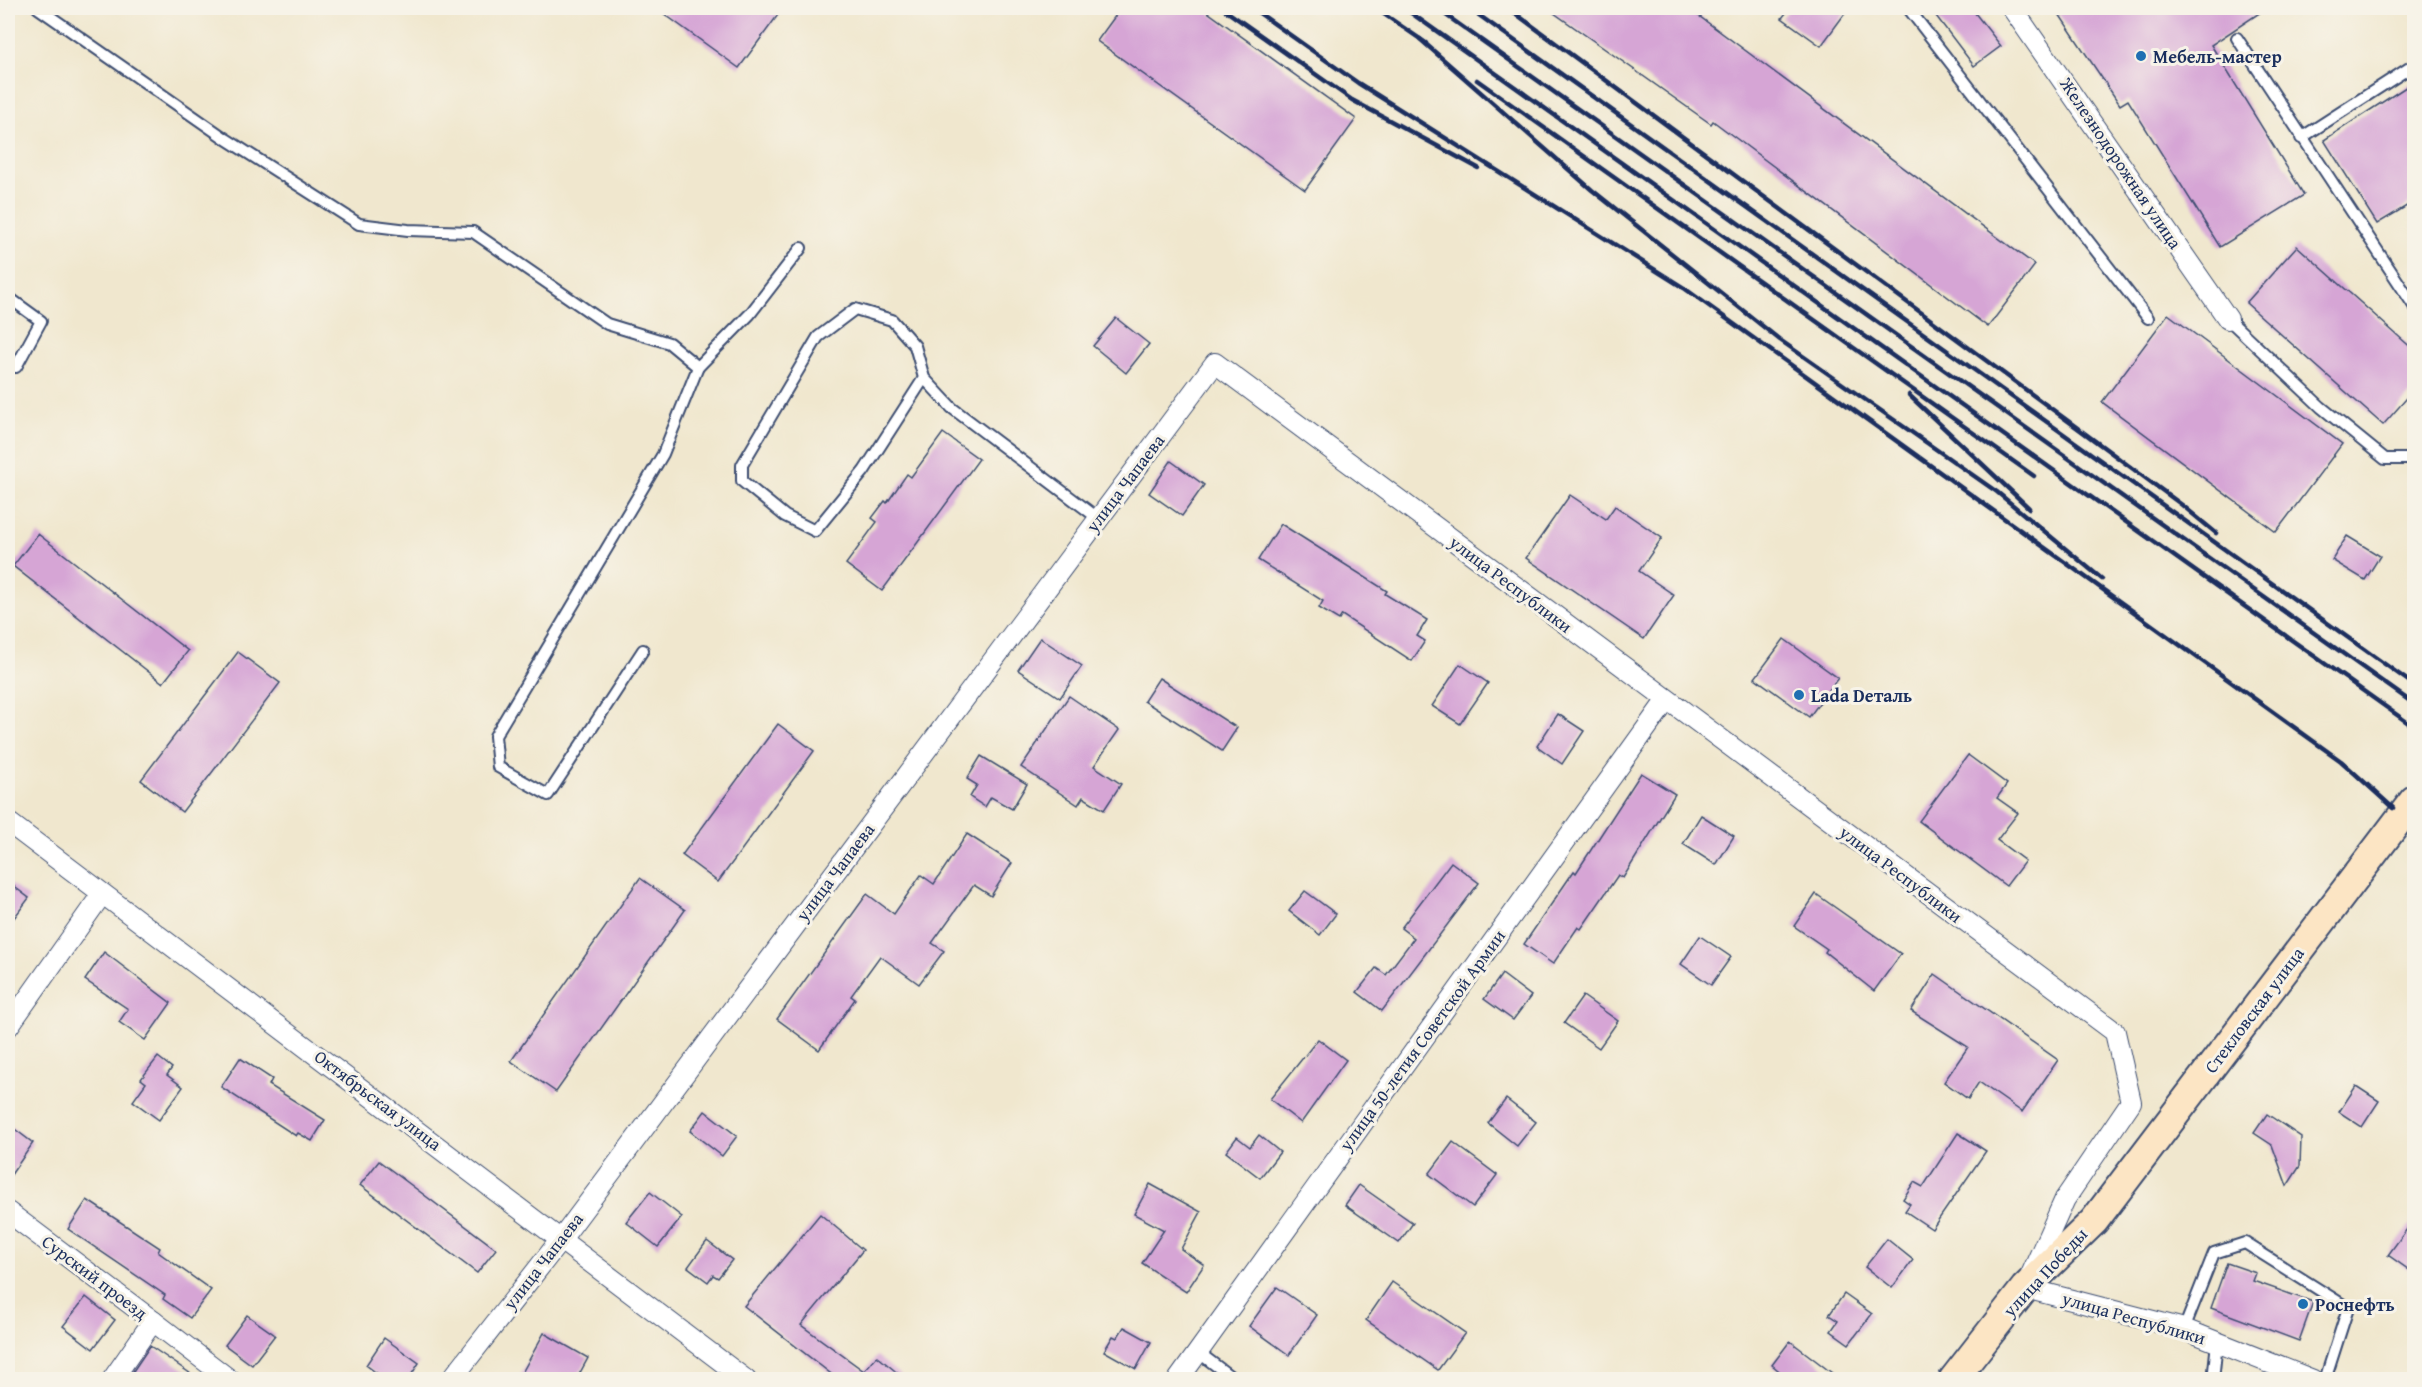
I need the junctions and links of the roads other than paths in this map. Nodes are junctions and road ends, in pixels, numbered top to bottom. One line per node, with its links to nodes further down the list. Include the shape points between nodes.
1 (38, 8): 14 (lane, via 358,224 473,232 607,324 669,343)
2 (1908, 8): 10 (lane)
3 (2012, 8): 11 (street, Железнодорожная улица)
4 (2237, 38): 6 (lane)
5 (2415, 65): 6 (lane)
6 (2301, 138): 9 (lane)
7 (801, 248): 14 (lane, via 750,314)
8 (8, 297): 13 (lane, via 41,321)
9 (2415, 306)
10 (2148, 318)
11 (2228, 319): 16 (lane, via 2321,408 2385,459)
12 (1215, 363): 17 (street, улица Чапаева); 19 (street, улица Республики)
13 (16, 367)
14 (698, 367): 18 (lane, via 663,454 495,736 498,766 548,795)
15 (924, 378): 15 (lane, via 915,346 892,321 855,309 818,337 741,465 742,482 785,516 815,531 864,471); 17 (lane, via 952,408)
16 (2415, 459)
17 (1099, 519): 26 (street, улица Чапаева)
18 (643, 650)
19 (1666, 700): 27 (street, улица Республики, via 2115,1032 2131,1102 2065,1199); 31 (street, улица 50-летия Советской Армии)
20 (2415, 800): 25 (street, Стекловская улица)
21 (8, 822): 22 (street, Октябрьская улица)
22 (102, 894): 23 (street); 26 (street, Октябрьская улица)
23 (8, 1027)
24 (8, 1212): 28 (street, Сурский проезд)
25 (2094, 1221): 27 (street, улица Победы)
26 (562, 1238): 34 (street, улица Чапаева); 35 (street, Октябрьская улица)
27 (2025, 1288): 29 (street, улица Республики); 38 (street, улица Победы)
28 (153, 1321): 32 (street, Сурский проезд); 33 (street, Сурский проезд)
29 (2184, 1329): 30 (street, улица Республики); 41 (lane, via 2214,1253 2245,1244 2348,1308)
30 (2217, 1342): 39 (lane); 40 (street, улица Республики)
31 (1198, 1352): 36 (street, улица 50-летия Советской Армии); 37 (lane)
32 (111, 1380)
33 (230, 1380)
34 (451, 1380)
35 (746, 1380)
36 (1179, 1380)
37 (1235, 1380)
38 (1953, 1380)
39 (2212, 1380)
40 (2313, 1380)
41 (2325, 1380)

